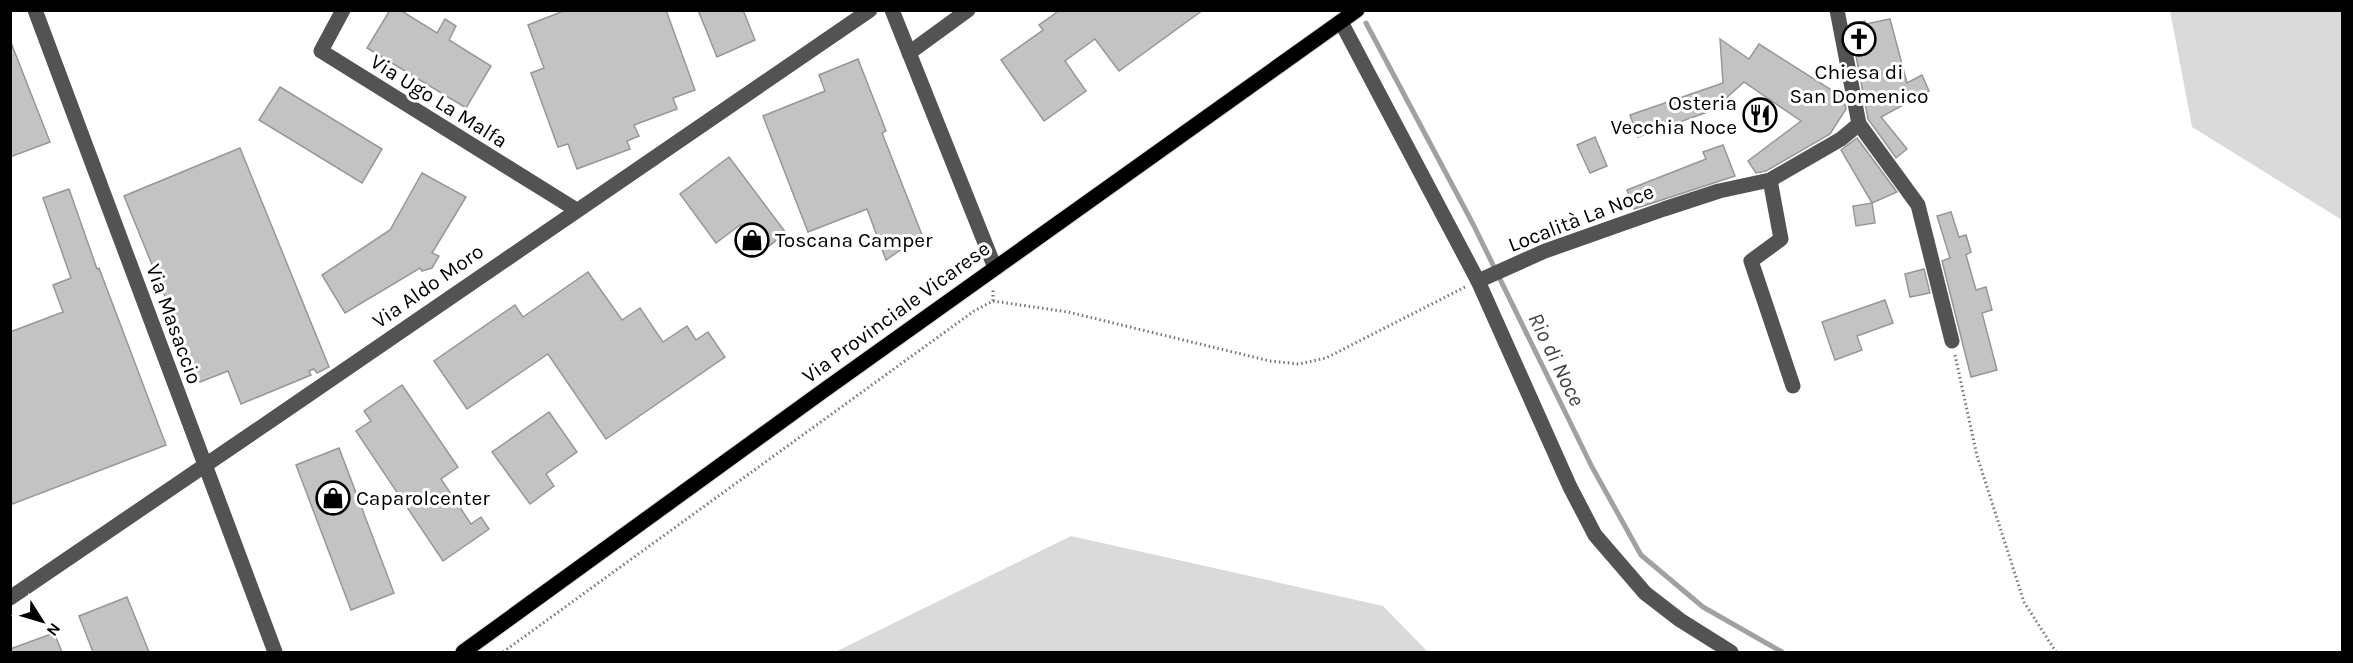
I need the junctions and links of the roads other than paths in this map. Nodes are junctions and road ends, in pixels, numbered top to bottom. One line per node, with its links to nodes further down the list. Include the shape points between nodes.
1 (35, 10): 17 (street, Via Masaccio)
2 (343, 10): 12 (street, Via Ugo La Malfa, via 321,51)
3 (870, 10): 12 (street, Via Aldo Moro)
4 (892, 10): 9 (street)
5 (968, 10): 9 (street)
6 (1358, 10): 8 (main road, Via Provinciale Vicarese)
7 (1837, 10): 10 (street)
8 (1341, 22): 13 (main road, Via Provinciale Vicarese); 14 (street)
9 (909, 53): 13 (street)
10 (1859, 124): 11 (street, Località La Noce, via 1841,139); 15 (street, via 1918,205)
11 (1770, 180): 14 (street, Località La Noce, via 1664,209 1545,251); 16 (street, via 1781,239 1751,261)
12 (576, 209): 17 (street, Via Aldo Moro)
13 (995, 268): 20 (main road, Via Provinciale Vicarese)
14 (1490, 276): 21 (street, via 1570,488 1595,535 1645,593)
15 (1952, 340)
16 (1793, 386)
17 (206, 467): 18 (street, Via Aldo Moro); 19 (street, Via Masaccio)
18 (10, 598)
19 (275, 652)
20 (463, 652)
21 (1731, 652)

